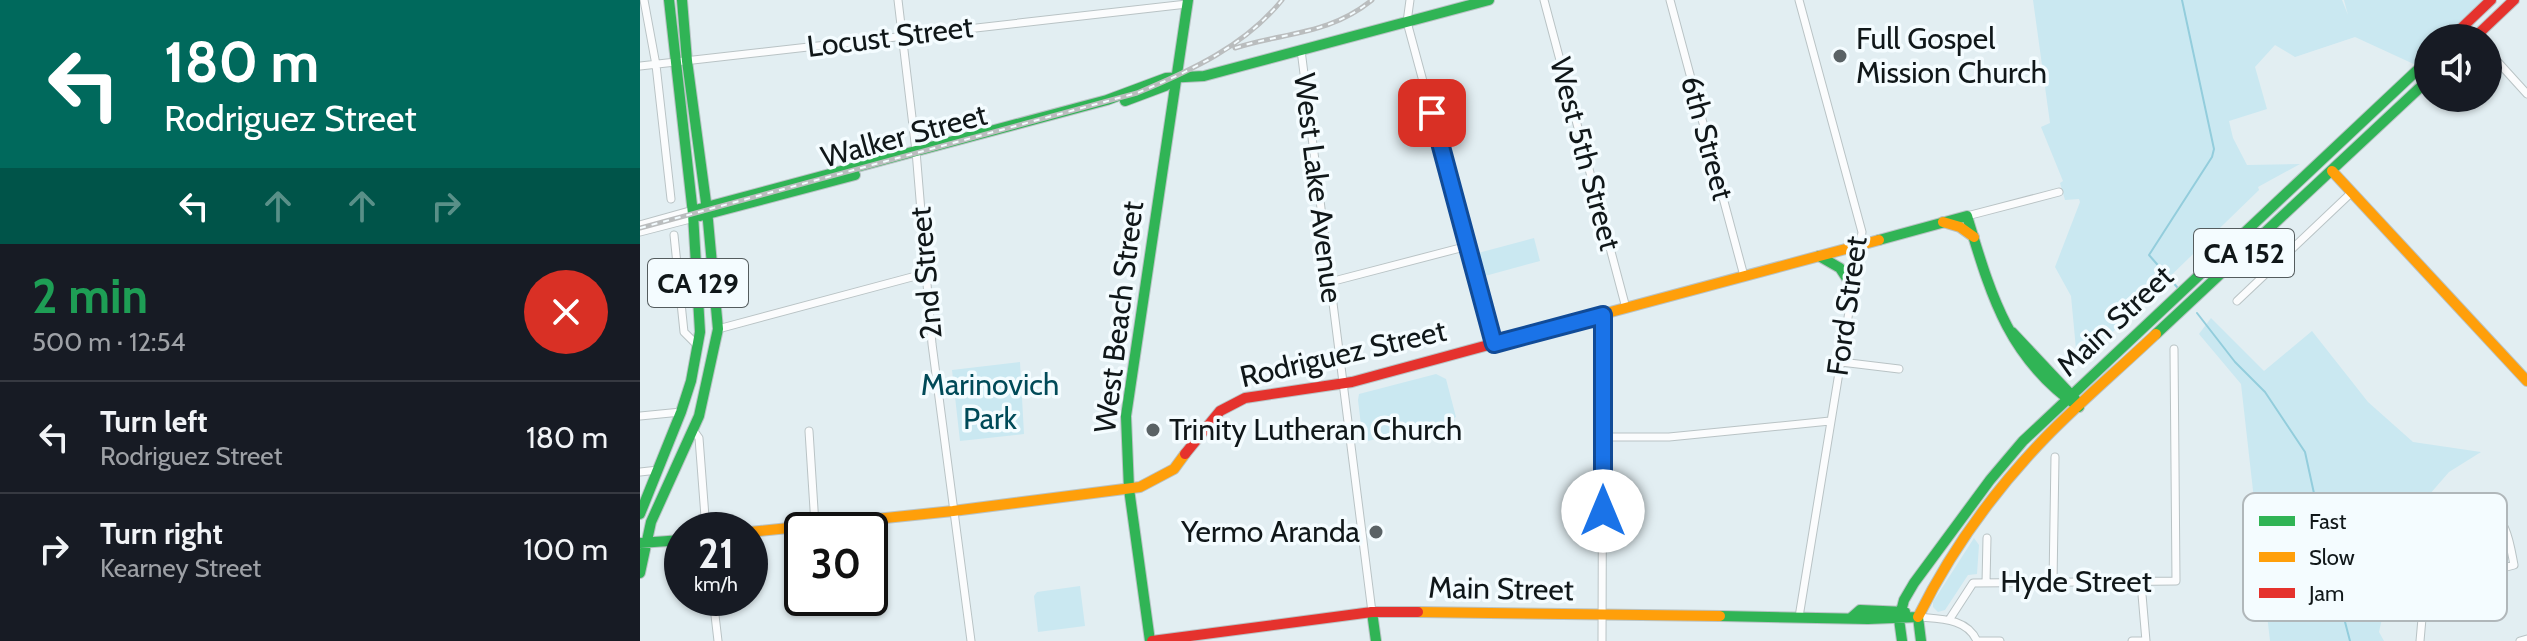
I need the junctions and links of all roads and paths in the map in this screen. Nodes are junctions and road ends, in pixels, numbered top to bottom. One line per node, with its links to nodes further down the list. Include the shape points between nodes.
1 (644, 0): 20 (street)
2 (669, 0): 19 (main road, CA 129)
3 (682, 0): 18 (main road, CA 129)
4 (898, 0): 16 (street, 2nd Street)
5 (1410, 0): 13 (street)
6 (1489, 0): 13 (main road, Walker Street)
7 (1544, 0): 51 (street, West 5th Street)
8 (1670, 0): 47 (street, 6th Street)
9 (1799, 0): 43 (street, Ford Street, via 1862,232)
10 (2491, 0): 14 (main road)
11 (2514, 0): 15 (main road)
12 (1187, 2): 16 (street, Locust Street); 24 (main road, West Beach Street)
13 (1407, 22): 17 (main road, Walker Street); 44 (street)
14 (2466, 24)
15 (2489, 24)
16 (901, 35): 18 (street, Locust Street); 29 (street, 2nd Street)
17 (1301, 50): 24 (main road, Walker Street, via 1204,76); 48 (street, West Lake Avenue)
18 (687, 61): 19 (street, Locust Street); 35 (main road, CA 129)
19 (675, 63): 20 (street, Locust Street); 36 (main road, CA 129)
20 (656, 65): 21 (street, Locust Street); 34 (street)
21 (640, 66)
22 (2502, 66): 27 (street)
23 (2414, 73): 30 (main road, Main Street / CA 152)
24 (1176, 76): 26 (main road, Walker Street); 28 (main road, West Beach Street); 29 (main road, Walker Street)
25 (2414, 93): 31 (main road, Main Street / CA 152)
26 (1148, 94): 28 (main road, via 1164,97); 29 (main road, Walker Street)
27 (2527, 94)
28 (1171, 111): 72 (main road, West Beach Street, via 1127,404)
29 (916, 154): 35 (main road, Walker Street); 46 (street, 2nd Street)
30 (2322, 160): 31 (main road); 61 (main road, Main Street / CA 152)
31 (2332, 171): 33 (main road); 62 (main road, Main Street / CA 152)
32 (2059, 192): 37 (street, Rodriguez Street)
33 (2351, 193): 50 (street); 59 (main road)
34 (671, 199)
35 (707, 210): 36 (main road, Walker Street); 53 (main road, CA 129)
36 (693, 214): 39 (street, Walker Street); 40 (street, Walker Street); 55 (main road, CA 129)
37 (1967, 216): 38 (main road, Rodriguez Street); 42 (main road)
38 (1943, 222): 42 (main road); 43 (main road, Rodriguez Street)
39 (640, 225)
40 (640, 232)
41 (674, 235): 55 (street, via 684,332)
42 (1974, 237): 61 (main road, via 1993,302 2022,354)
43 (1860, 245): 45 (main road, Rodriguez Street); 49 (street, Ford Street)
44 (1468, 246): 48 (street); 54 (street)
45 (1819, 256): 47 (main road, Rodriguez Street); 49 (main road, via 1842,268)
46 (927, 273): 53 (street); 73 (street, 2nd Street)
47 (1744, 276): 51 (main road, Rodriguez Street)
48 (1330, 282): 60 (street, West Lake Avenue)
49 (1853, 288): 57 (street, Ford Street)
50 (2237, 301)
51 (1626, 308): 52 (main road, Rodriguez Street)
52 (1603, 315): 54 (main road, Rodriguez Street); 68 (street)
53 (718, 329): 66 (main road, CA 129)
54 (1494, 344): 60 (main road, Rodriguez Street)
55 (699, 348): 63 (main road, CA 129)
56 (2174, 349): 86 (street, Hyde Street, via 2176,581)
57 (1841, 362): 58 (street); 65 (street, Ford Street)
58 (1899, 369)
59 (2527, 381)
60 (1343, 384): 72 (main road, Rodriguez Street, via 1234,403 1210,421 1174,469 1151,484); 89 (street, West Lake Avenue)
61 (2069, 397): 62 (main road); 87 (main road, Main Street / CA 152, via 1991,477)
62 (2079, 407): 95 (main road, Main Street / CA 152, via 2001,487 1937,579)
63 (681, 412): 64 (street); 70 (main road, CA 129)
64 (640, 416)
65 (1830, 421): 68 (street, via 1669,437); 93 (street, Ford Street)
66 (694, 431): 74 (street, via 699,438); 80 (main road, CA 129)
67 (809, 431): 75 (street)
68 (1602, 437): 90 (street)
69 (2055, 457): 85 (street)
70 (658, 470): 71 (street); 76 (main road, CA 129)
71 (640, 472)
72 (1129, 489): 73 (main road, Rodriguez Street); 101 (main road, West Beach Street)
73 (953, 511): 77 (main road, Rodriguez Street); 100 (street, 2nd Street)
74 (705, 512)
75 (814, 512)
76 (640, 514)
77 (888, 518)
78 (1987, 538): 84 (street)
79 (664, 541): 80 (main road)
80 (643, 543): 83 (main road, CA 129)
81 (2507, 543): 82 (street, via 2514,565)
82 (2507, 567)
83 (640, 573)
84 (1986, 583): 85 (street, Hyde Street); 96 (street, Hyde Street, via 1973,583)
85 (2053, 583): 86 (street, Hyde Street)
86 (2141, 583): 109 (street)
87 (1910, 588): 88 (main road); 91 (main road, Main Street / CA 152)
88 (1879, 610): 91 (main road, Main Street); 94 (main road, Main Street, via 1860,610)
89 (1372, 612): 90 (main road, Main Street); 101 (main road, Main Street); 102 (main road)
90 (1602, 614): 93 (main road, Main Street); 103 (street)
91 (1899, 615): 94 (main road, Main Street); 95 (main road, Main Street); 104 (main road)
92 (715, 616): 99 (street)
93 (1799, 617): 94 (main road, Main Street)
94 (1852, 617)
95 (1918, 617): 96 (street); 105 (main road)
96 (1949, 620): 106 (street, via 1968,628)
97 (2422, 621): 110 (street)
98 (2527, 639): 111 (street)
99 (718, 641)
100 (971, 641)
101 (1151, 641)
102 (1376, 641)
103 (1602, 641)
104 (1902, 641)
105 (1921, 641)
106 (1977, 641): 107 (street)
107 (2000, 641)
108 (2132, 641): 109 (street)
109 (2146, 641)
110 (2420, 641)
111 (2520, 641)

